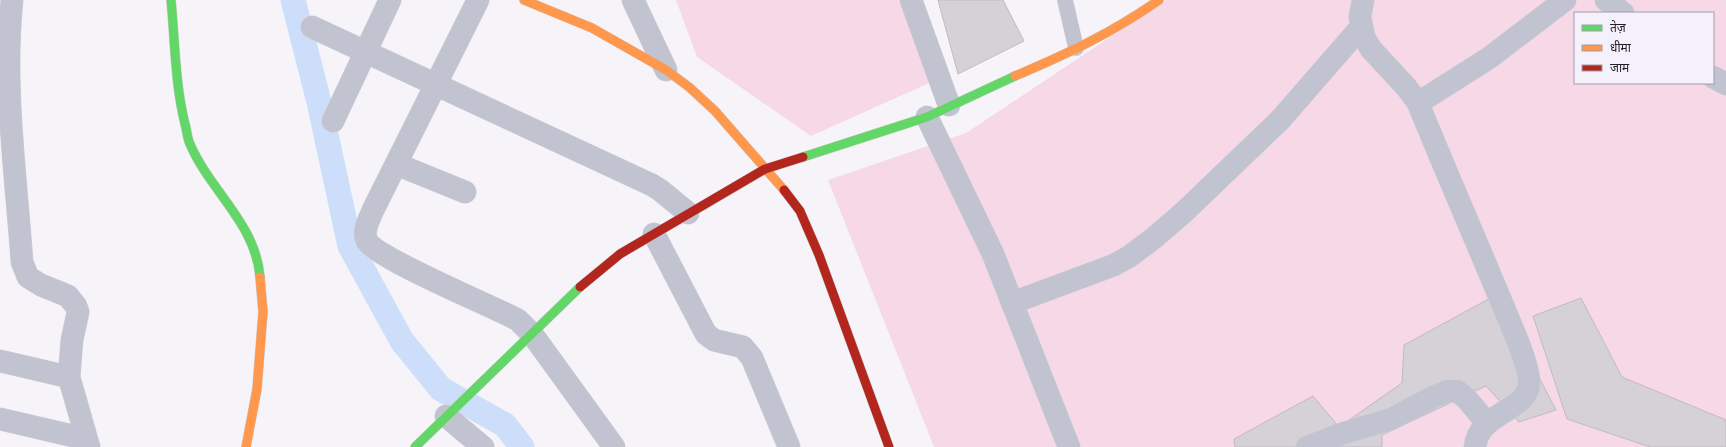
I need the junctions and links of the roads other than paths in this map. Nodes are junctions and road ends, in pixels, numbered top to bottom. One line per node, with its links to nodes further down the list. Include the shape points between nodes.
1 (12, 0): 34 (street, via 8,73 22,262 28,277 41,286 68,296 76,306 78,312 72,340)
2 (171, 0): 39 (street, via 180,104 190,144 211,180 233,209 248,235 259,263 263,312 257,389)
3 (390, 0): 17 (street)
4 (478, 0): 20 (street)
5 (524, 0): 18 (street, via 592,28)
6 (634, 0): 18 (street)
7 (911, 0): 23 (street)
8 (1065, 0): 16 (lane)
9 (1159, 0): 16 (street, via 1117,28)
10 (1363, 0): 15 (street)
11 (1565, 0): 22 (street, via 1489,58)
12 (1606, 0): 13 (street)
13 (1621, 12)
14 (312, 27): 17 (street)
15 (1361, 27): 22 (street, via 1371,49); 31 (street, via 1280,120 1154,238 1114,265)
16 (1076, 48): 23 (street)
17 (366, 52): 20 (street); 25 (street)
18 (666, 70): 27 (street, via 716,111)
19 (1714, 78): 21 (street)
20 (435, 84): 26 (street); 29 (street, via 652,185)
21 (1726, 84)
22 (1418, 103): 37 (street, via 1514,332 1528,372 1530,384 1526,394 1515,405)
23 (949, 105): 24 (street)
24 (927, 116): 27 (street); 31 (street, via 993,254)
25 (333, 121)
26 (396, 164): 28 (street); 32 (street, via 365,230 368,243 396,262 518,320)
27 (764, 169): 29 (street); 44 (street, via 800,210)
28 (465, 192)
29 (688, 214): 30 (street)
30 (654, 234): 32 (street, via 620,254 575,291); 43 (street, via 706,334 714,340 743,347 752,358)
31 (1012, 303): 45 (street)
32 (532, 334): 35 (street); 42 (street)
33 (0, 361): 34 (street)
34 (69, 377): 38 (street)
35 (446, 416): 40 (street); 41 (street)
36 (0, 419): 38 (street)
37 (1487, 424): 46 (street, via 1466,398 1457,391 1447,391 1391,419); 47 (street, via 1479,432)
38 (88, 443)
39 (246, 447)
40 (416, 447)
41 (483, 447)
42 (614, 447)
43 (789, 447)
44 (889, 447)
45 (1069, 447)
46 (1307, 447)
47 (1475, 447)

